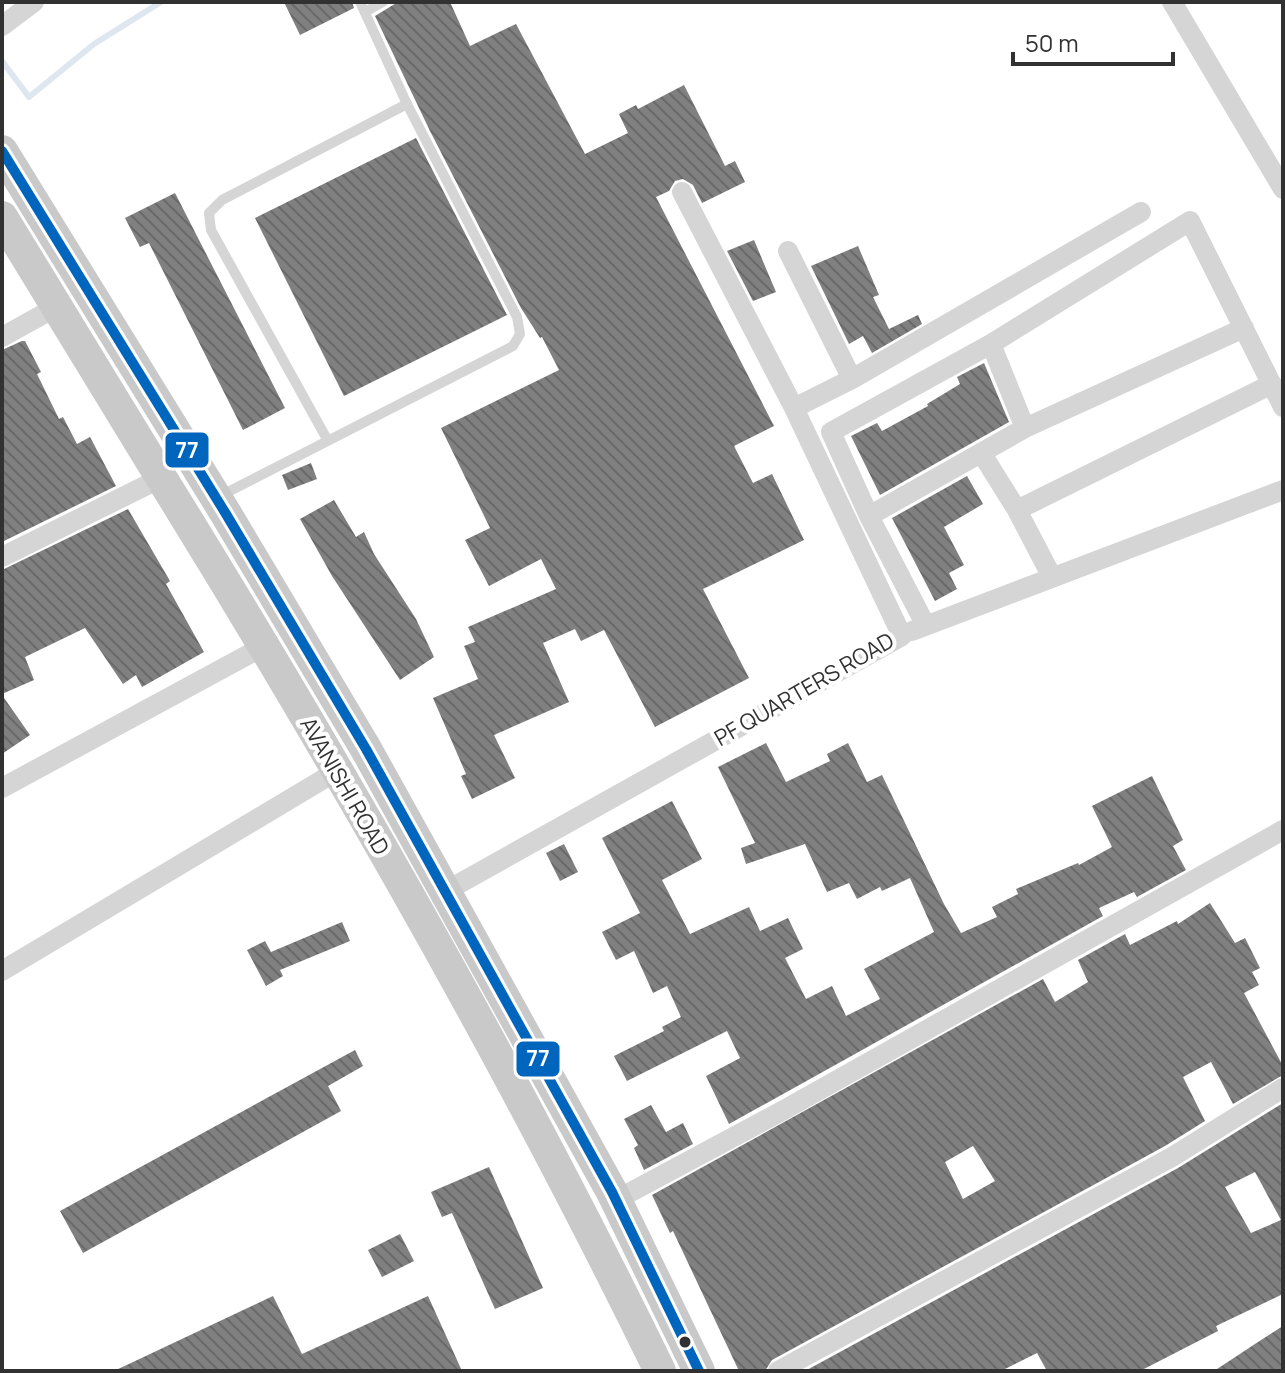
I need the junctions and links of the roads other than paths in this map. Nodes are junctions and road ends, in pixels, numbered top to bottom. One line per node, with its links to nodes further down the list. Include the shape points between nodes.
1 (34, 2): 5 (street)
2 (383, 2): 4 (lane)
3 (1172, 2): 8 (street)
4 (362, 7): 6 (lane)
5 (2, 26)
6 (407, 104): 22 (lane, via 517,317 520,334 513,346); 22 (lane, via 222,200 209,213 211,230)
7 (2, 151): 26 (main road)
8 (1283, 189)
9 (682, 192): 20 (street, PF QUARTERS ROAD)
10 (1141, 212): 17 (street)
11 (2, 217): 13 (main road, AVANISHI ROAD)
12 (788, 251): 17 (street)
13 (58, 306): 15 (street); 24 (main road, AVANISHI ROAD)
14 (1244, 328): 16 (street, via 1190,221); 18 (street); 21 (street)
15 (2, 337)
16 (991, 344): 21 (street); 28 (street, via 831,432)
17 (852, 379): 20 (street)
18 (1272, 384): 19 (street); 27 (street)
19 (1283, 407)
20 (794, 408): 32 (street, PF QUARTERS ROAD)
21 (1025, 428): 23 (street)
22 (328, 441): 26 (lane)
23 (982, 454): 27 (street); 28 (street)
24 (161, 478): 29 (street); 33 (main road, AVANISHI ROAD)
25 (1283, 490): 30 (street)
26 (216, 498): 37 (main road)
27 (1017, 510): 30 (street)
28 (869, 516): 31 (street)
29 (2, 557)
30 (1052, 577): 31 (street)
31 (925, 624): 32 (street)
32 (902, 636): 37 (street, PF QUARTERS ROAD)
33 (264, 646): 34 (main road, AVANISHI ROAD); 35 (street)
34 (337, 771): 38 (street); 41 (main road, AVANISHI ROAD, via 582,1212)
35 (2, 788)
36 (1282, 833): 40 (street)
37 (446, 891): 40 (main road)
38 (2, 971)
39 (1283, 1088): 43 (street, via 1172,1157)
40 (616, 1200): 42 (main road)
41 (660, 1371)
42 (699, 1371)
43 (778, 1371)

